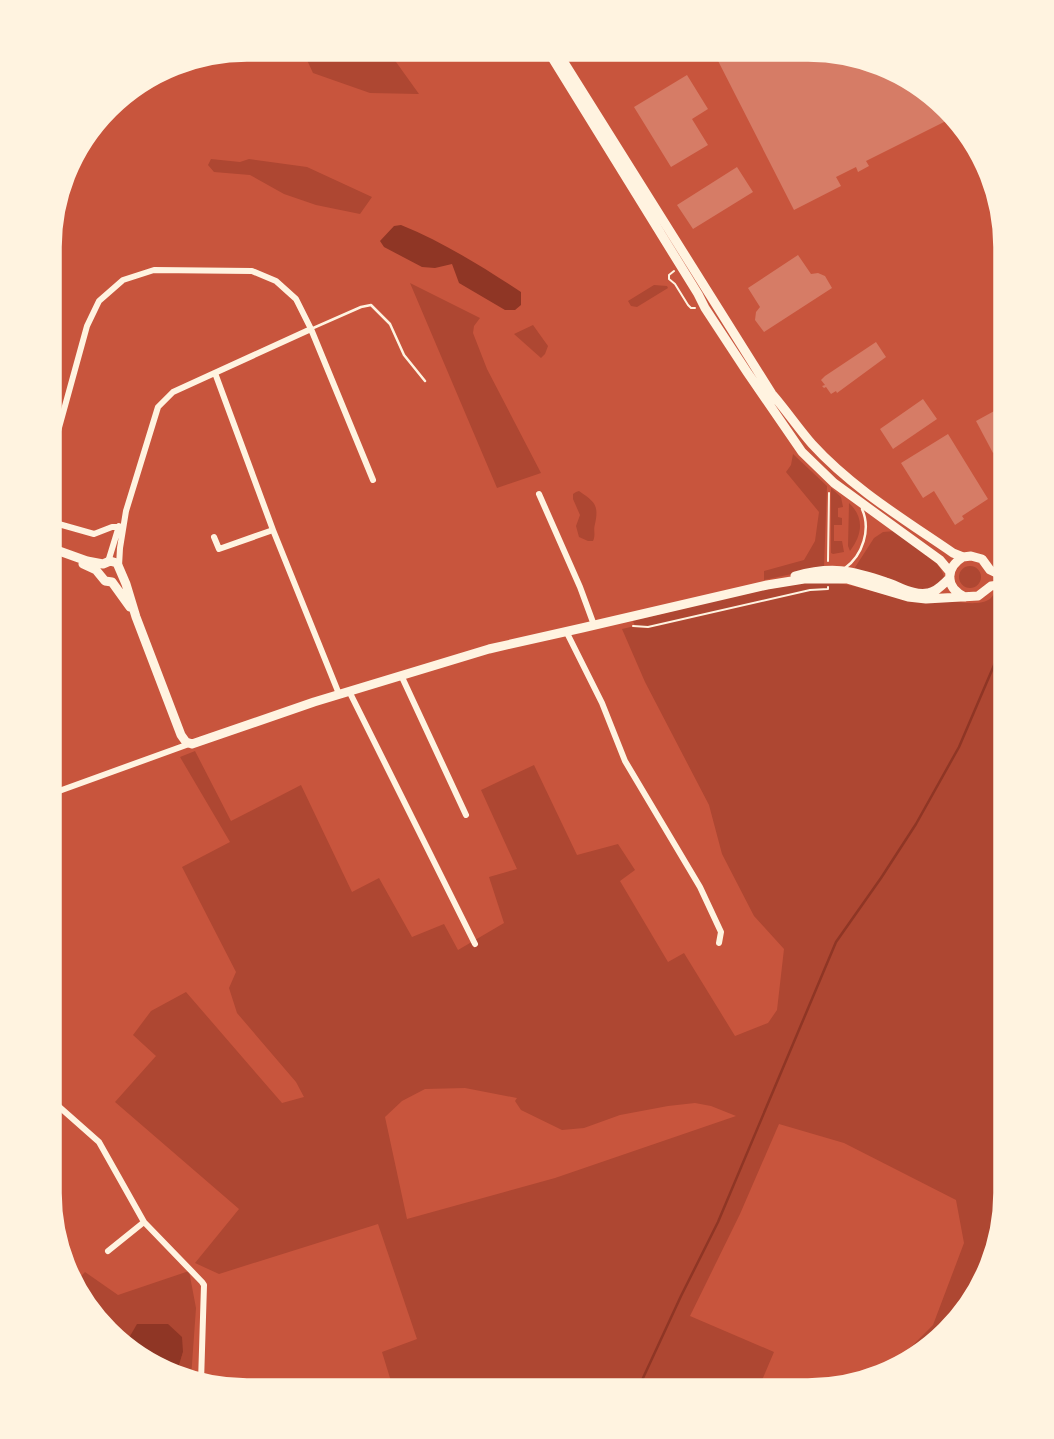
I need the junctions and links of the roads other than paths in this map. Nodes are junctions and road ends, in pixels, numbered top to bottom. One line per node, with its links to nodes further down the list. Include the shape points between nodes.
1 (553, 60): 9 (main road, via 705,308 788,432 802,452)
2 (563, 60): 17 (main road, via 772,394 813,445 843,474)
3 (311, 329): 4 (street); 5 (lane, via 370,305 390,324 404,355); 6 (street, via 296,299 276,281 252,271 154,270 123,280 99,301 87,326); 7 (street)
4 (215, 373): 10 (street, via 173,392 159,407); 13 (street)
5 (425, 381)
6 (60, 424)
7 (373, 480)
8 (539, 494): 30 (street)
9 (859, 502): 20 (lane, via 866,519 865,537 851,564); 23 (main road, via 940,560)
10 (126, 511): 12 (street); 19 (street)
11 (60, 525): 12 (street, via 94,534)
12 (119, 527): 18 (street)
13 (273, 530): 14 (street, via 219,549); 34 (street)
14 (214, 537)
15 (60, 552): 18 (main road)
16 (60, 555): 18 (main road)
17 (963, 557): 21 (main road, via 976,556); 23 (main road)
18 (104, 566): 19 (main road, via 114,562); 24 (main road, via 103,579)
19 (120, 570): 24 (main road); 29 (main road)
20 (842, 570): 23 (main road, via 923,594 937,590); 25 (main road, via 814,571)
21 (990, 570): 22 (main road); 27 (main road)
22 (995, 572)
23 (950, 575): 28 (main road, via 954,590)
24 (112, 582): 29 (main road)
25 (767, 585): 28 (main road, via 835,578 918,599); 30 (main road)
26 (995, 585): 27 (main road)
27 (988, 588): 28 (main road, via 978,596)
28 (965, 597)
29 (136, 617): 35 (main road, via 183,740)
30 (594, 625): 31 (main road)
31 (566, 631): 32 (main road); 38 (street, via 625,761 700,887 721,932)
32 (401, 675): 33 (main road); 37 (street)
33 (349, 691): 34 (main road); 39 (street)
34 (339, 694): 35 (main road)
35 (189, 744): 36 (street)
36 (60, 791)
37 (466, 815)
38 (719, 943)
39 (475, 944)
40 (60, 1108): 41 (street, via 99,1142)
41 (144, 1222): 42 (street); 43 (street, via 204,1284)
42 (108, 1251)
43 (201, 1374)

